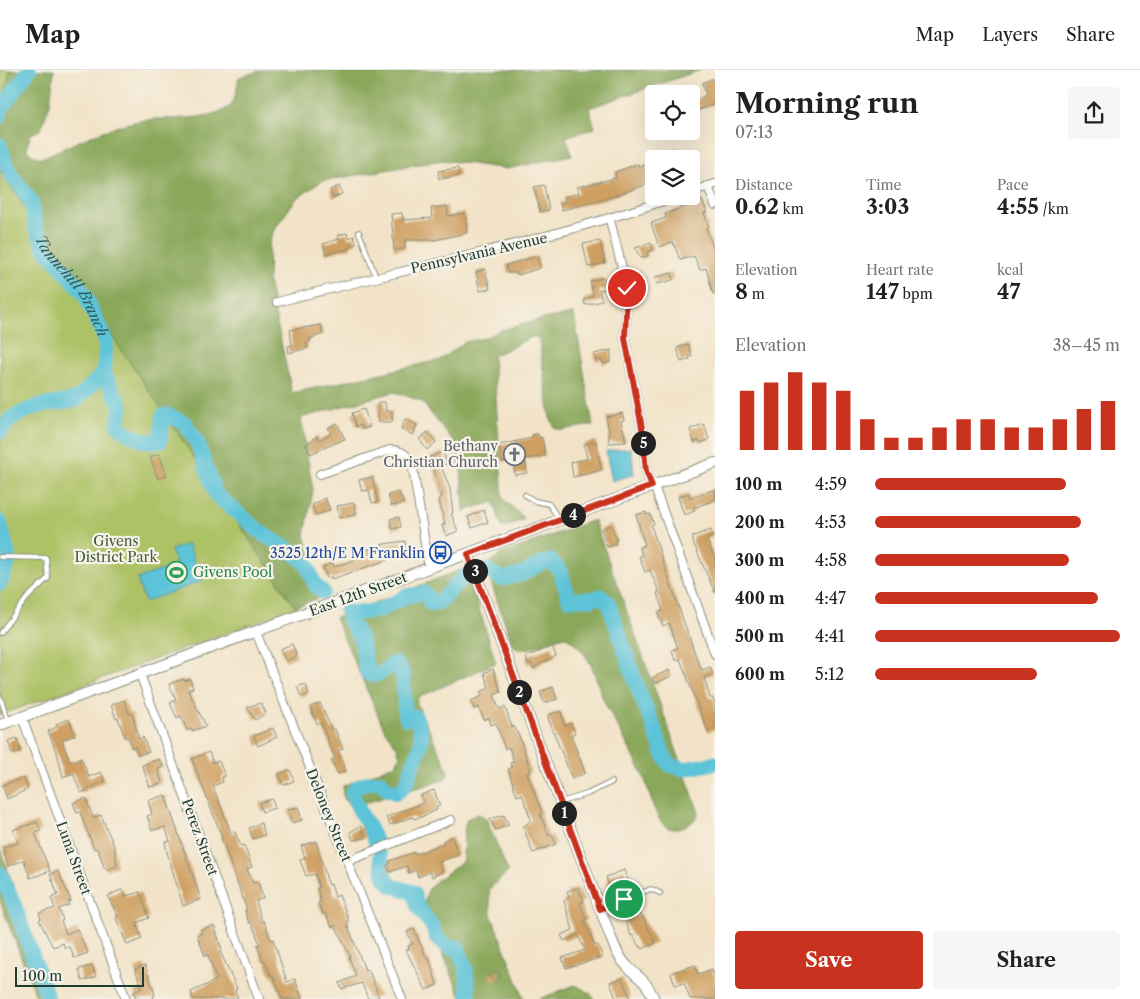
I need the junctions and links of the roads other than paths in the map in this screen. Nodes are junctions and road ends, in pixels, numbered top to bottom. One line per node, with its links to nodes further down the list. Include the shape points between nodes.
1 (711, 185): 3 (street)
2 (652, 205): 4 (street, Pennsylvania Avenue)
3 (715, 205)
4 (610, 220): 6 (street, Pennsylvania Avenue); 10 (street, via 627,288 625,338 642,428 646,471)
5 (358, 232): 6 (lane)
6 (376, 277): 7 (street, Pennsylvania Avenue)
7 (277, 302)
8 (715, 463): 10 (street, East 12th Street)
9 (320, 474): 15 (street, via 390,450 402,452 410,459 413,469)
10 (653, 486): 12 (street, East 12th Street); 18 (street)
11 (525, 496): 12 (lane, via 549,504)
12 (559, 520): 13 (street, East 12th Street)
13 (468, 554): 15 (street, East 12th Street); 24 (street)
14 (0, 557): 17 (lane, via 46,558 49,573)
15 (429, 568): 16 (street, East 12th Street)
16 (256, 632): 19 (street, East 12th Street); 26 (street, Deloney Street)
17 (0, 633)
18 (715, 654)
19 (140, 674): 21 (street, East 12th Street); 30 (street, Perez Street)
20 (0, 696): 22 (lane)
21 (22, 717): 22 (street, East 12th Street); 29 (street, Luna Street)
22 (4, 724)
23 (612, 782): 24 (lane)
24 (560, 802): 28 (street)
25 (451, 820): 26 (street)
26 (348, 861): 31 (street, Deloney Street)
27 (660, 893): 28 (lane, via 651,890)
28 (600, 909): 32 (street, via 618,955 647,984)
29 (126, 999)
30 (260, 999)
31 (402, 999)
32 (654, 999)

